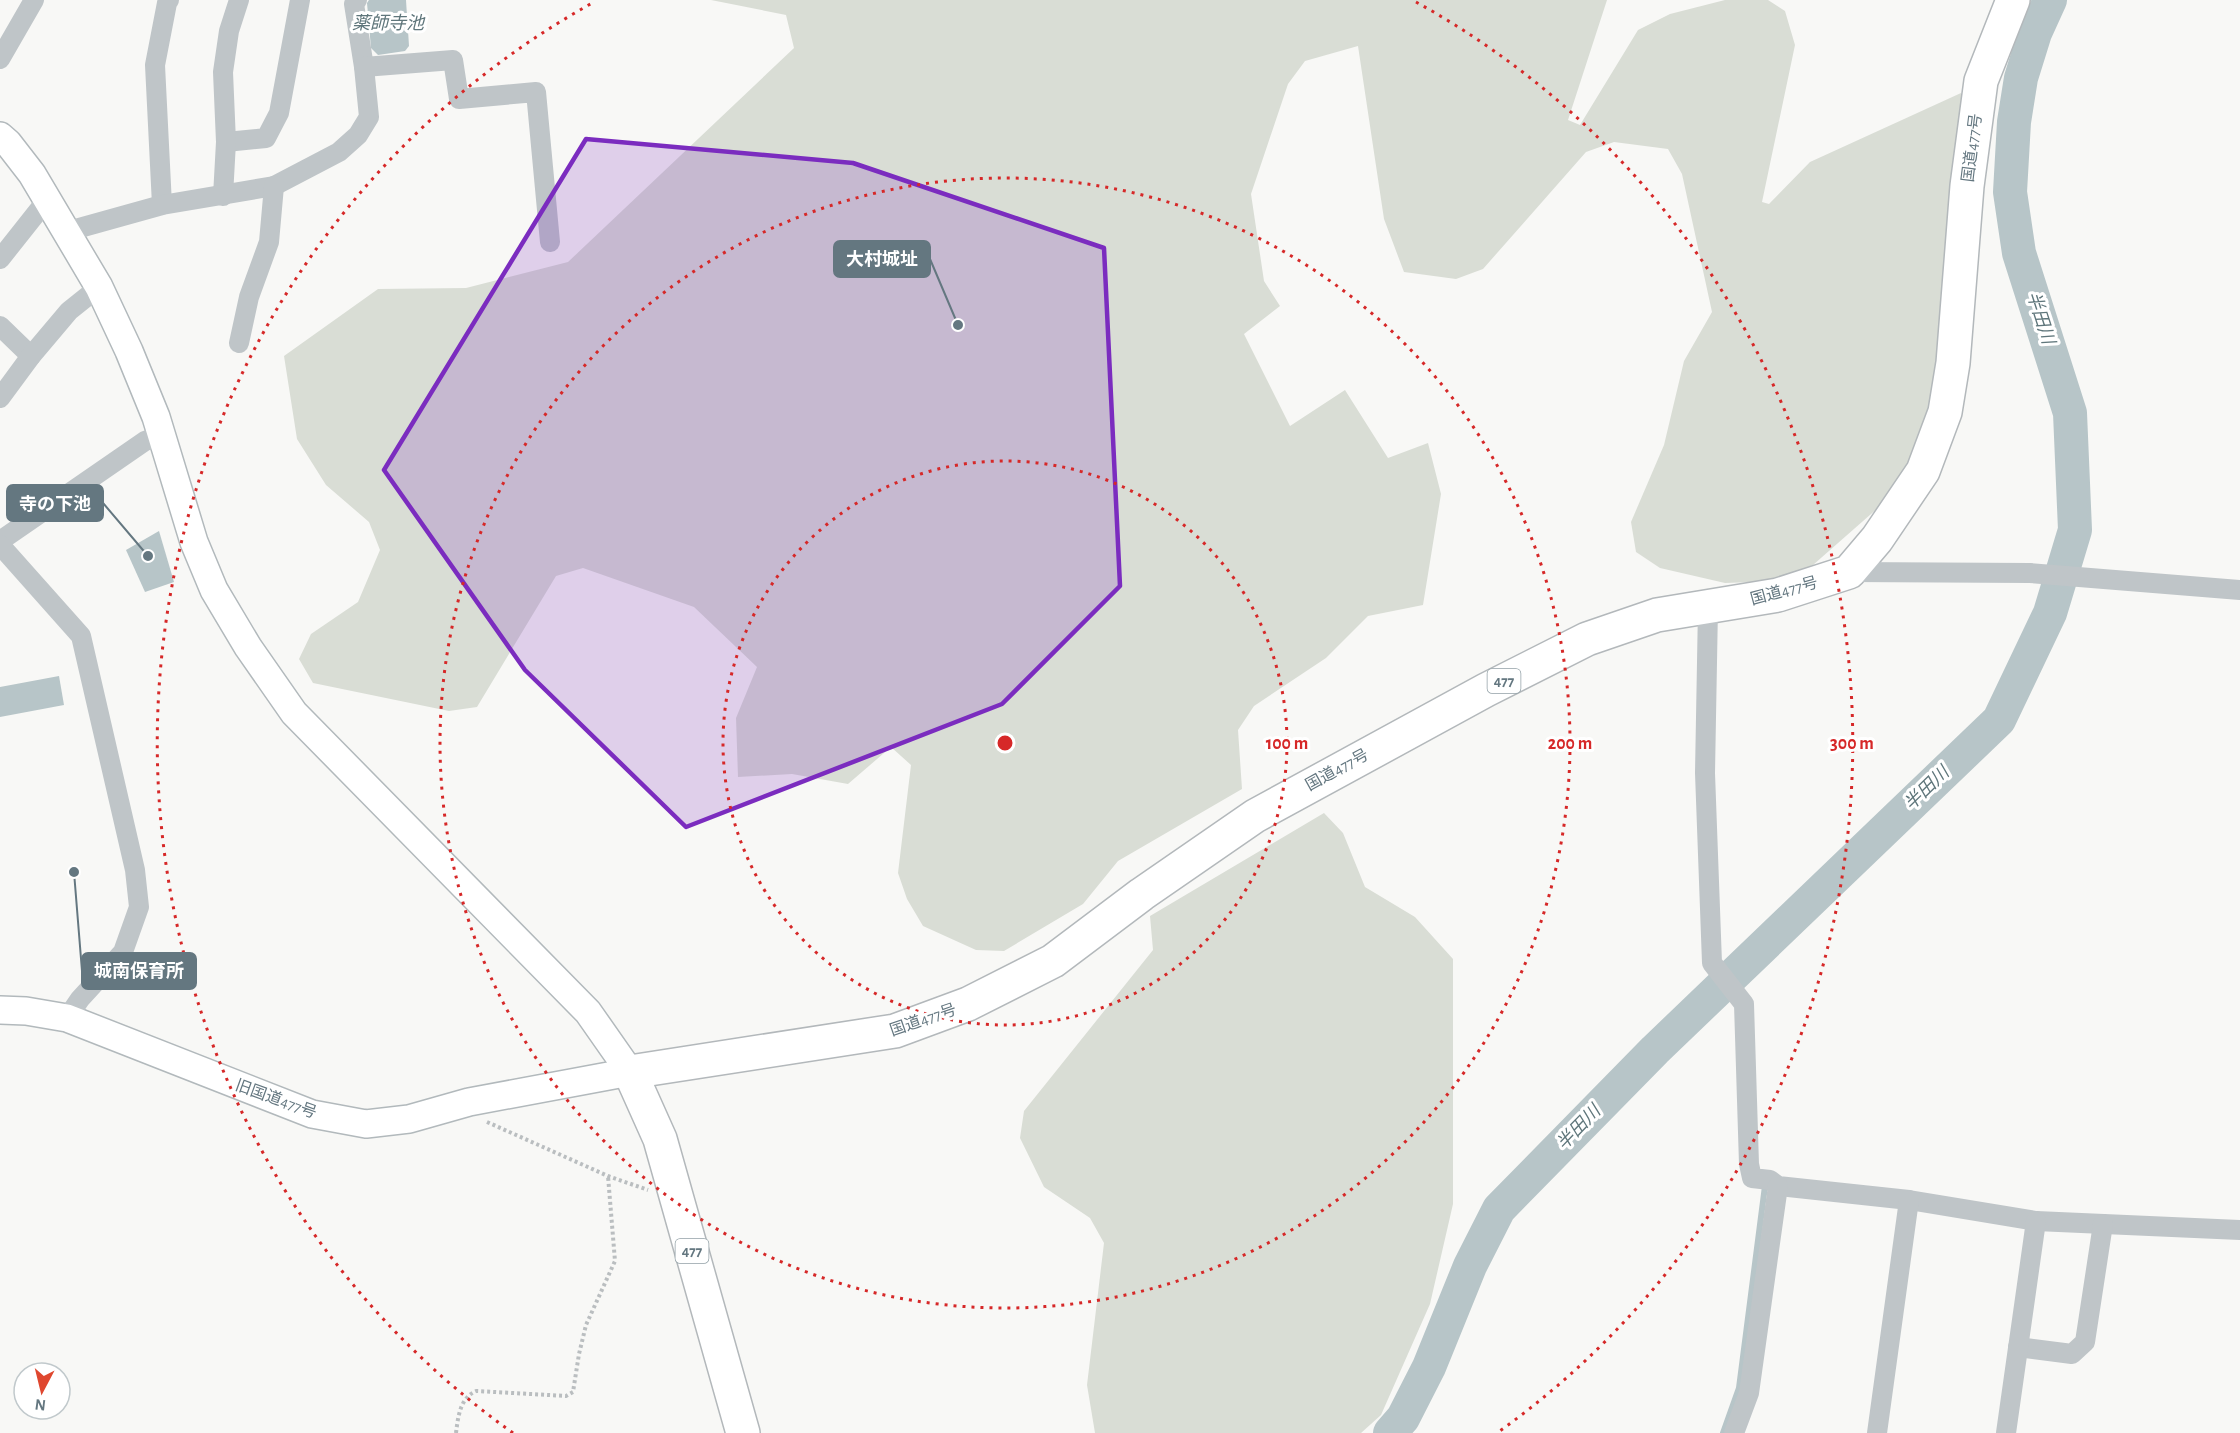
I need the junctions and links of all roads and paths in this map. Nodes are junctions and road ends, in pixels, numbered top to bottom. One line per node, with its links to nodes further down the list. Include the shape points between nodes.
1 (34, 0): 7 (street)
2 (169, 0): 14 (street, via 155,65)
3 (239, 0): 10 (street, via 229,31 223,72)
4 (300, 0): 10 (street, via 279,113 266,138)
5 (357, 0): 8 (street, via 354,4)
6 (2013, 0): 25 (highway, 国道477号, via 1981,81 1945,412 1923,471)
7 (0, 58)
8 (364, 66): 11 (street, via 369,117 358,135 339,152); 16 (street, via 453,60 459,99 537,92)
9 (0, 136): 13 (street, via 32,174)
10 (226, 142): 12 (street)
11 (274, 186): 12 (street); 20 (street, via 269,242 249,297)
12 (223, 196): 14 (street)
13 (46, 201): 15 (street); 17 (street)
14 (162, 205): 15 (street)
15 (65, 232): 18 (street)
16 (550, 242)
17 (0, 259)
18 (99, 287): 21 (street, via 69,311); 23 (street)
19 (0, 326): 21 (street)
20 (239, 343)
21 (31, 356): 22 (street)
22 (0, 398)
23 (162, 435): 24 (street, via 145,441); 30 (street, via 194,542 214,590 294,713 588,1012)
24 (0, 543): 29 (street, via 81,636 135,870 140,907 123,952)
25 (1849, 572): 26 (street, via 2030,573); 27 (highway, 国道477号 / 477, via 1778,596)
26 (2240, 590)
27 (1708, 607): 30 (highway, 国道477号 / 477, via 1657,615 1587,639 1391,740 1255,816 1053,961 969,1004 895,1031); 33 (street, via 1705,773 1712,963 1744,1004 1752,1178 1770,1180)
28 (0, 1010): 29 (street, 旧国道477号)
29 (67, 1018): 31 (street, 旧国道477号, via 312,1114 366,1124 409,1119)
30 (630, 1072): 31 (street, 旧国道477号); 34 (highway, 477, via 660,1139)
31 (470, 1102): 32 (path, via 480,1119)
32 (608, 1176): 34 (path, via 654,1192); 40 (path, via 615,1261 586,1325 573,1392 566,1396 476,1391 466,1397)
33 (1778, 1186): 35 (street); 42 (street, via 1749,1393)
34 (676, 1191): 41 (highway, 477)
35 (1909, 1200): 36 (street); 43 (street)
36 (2036, 1221): 37 (street); 39 (street)
37 (2103, 1224): 38 (street); 39 (street, via 2085,1342 2072,1354)
38 (2240, 1230)
39 (2018, 1347): 44 (street)
40 (456, 1433)
41 (743, 1433)
42 (1734, 1433)
43 (1877, 1433)
44 (2006, 1433)

